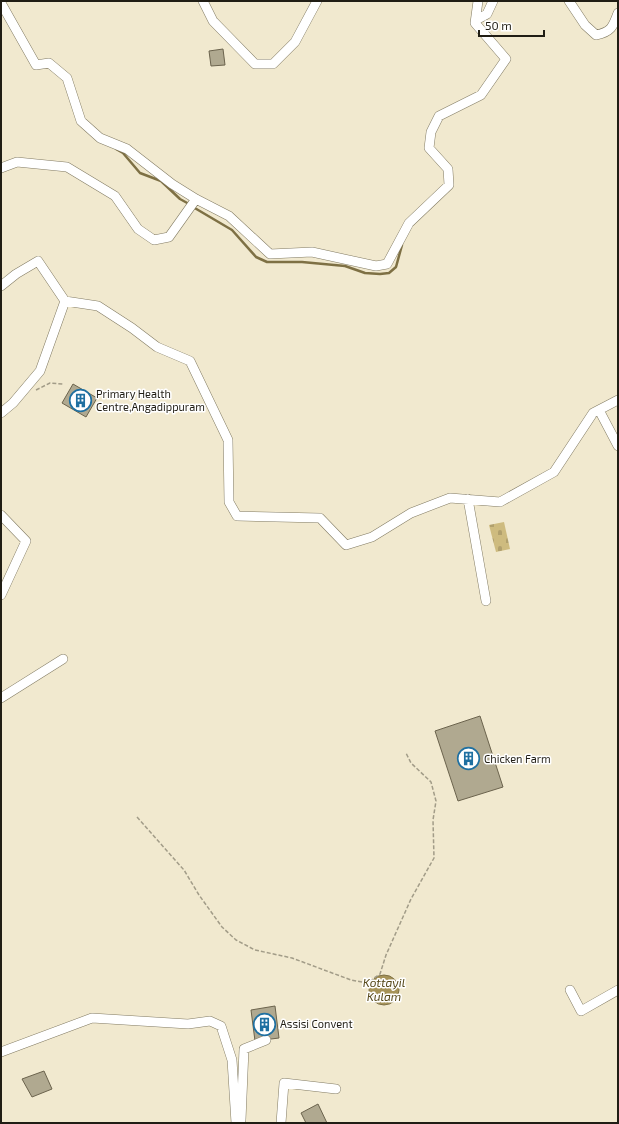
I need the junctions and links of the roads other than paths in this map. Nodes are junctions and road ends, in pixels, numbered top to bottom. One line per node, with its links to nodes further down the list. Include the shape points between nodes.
1 (203, 1): 2 (street, via 213,21 255,64 272,64 296,42)
2 (317, 1)
3 (478, 1): 8 (street)
4 (493, 1): 8 (street, via 487,14)
5 (569, 1): 7 (street, via 585,25 596,35 607,32 615,23)
6 (1, 3): 10 (street, via 36,65 49,62 67,78 81,121 100,138 127,149)
7 (618, 13)
8 (476, 20): 10 (street, via 475,23 506,59 481,95 439,116 431,132 429,148 448,169 449,185 409,223 387,264 376,266 312,252 270,254 229,216)
9 (1, 168): 10 (street, via 17,162 67,167 115,196 138,229 154,240 169,237)
10 (196, 199)
11 (1, 286): 12 (street, via 38,261)
12 (65, 300): 15 (street, via 40,370 15,401); 17 (street, via 98,306 157,347 190,361 228,440 230,502 237,516 320,518 346,545 372,537 411,513 450,498)
13 (618, 400): 14 (street)
14 (599, 410): 16 (street); 17 (street, via 594,413 554,472 500,502)
15 (1, 412)
16 (618, 446)
17 (468, 499): 20 (street)
18 (1, 514): 19 (street, via 26,541)
19 (1, 595)
20 (486, 601)
21 (63, 660): 22 (street)
22 (1, 698)
23 (570, 990): 24 (street, via 581,1011)
24 (618, 990)
25 (266, 1040): 29 (street, via 244,1049)
26 (1, 1052): 28 (street, via 92,1018 188,1024 210,1022 221,1026 232,1060)
27 (336, 1088): 30 (street, via 284,1083)
28 (236, 1123)
29 (240, 1123)
30 (281, 1123)

